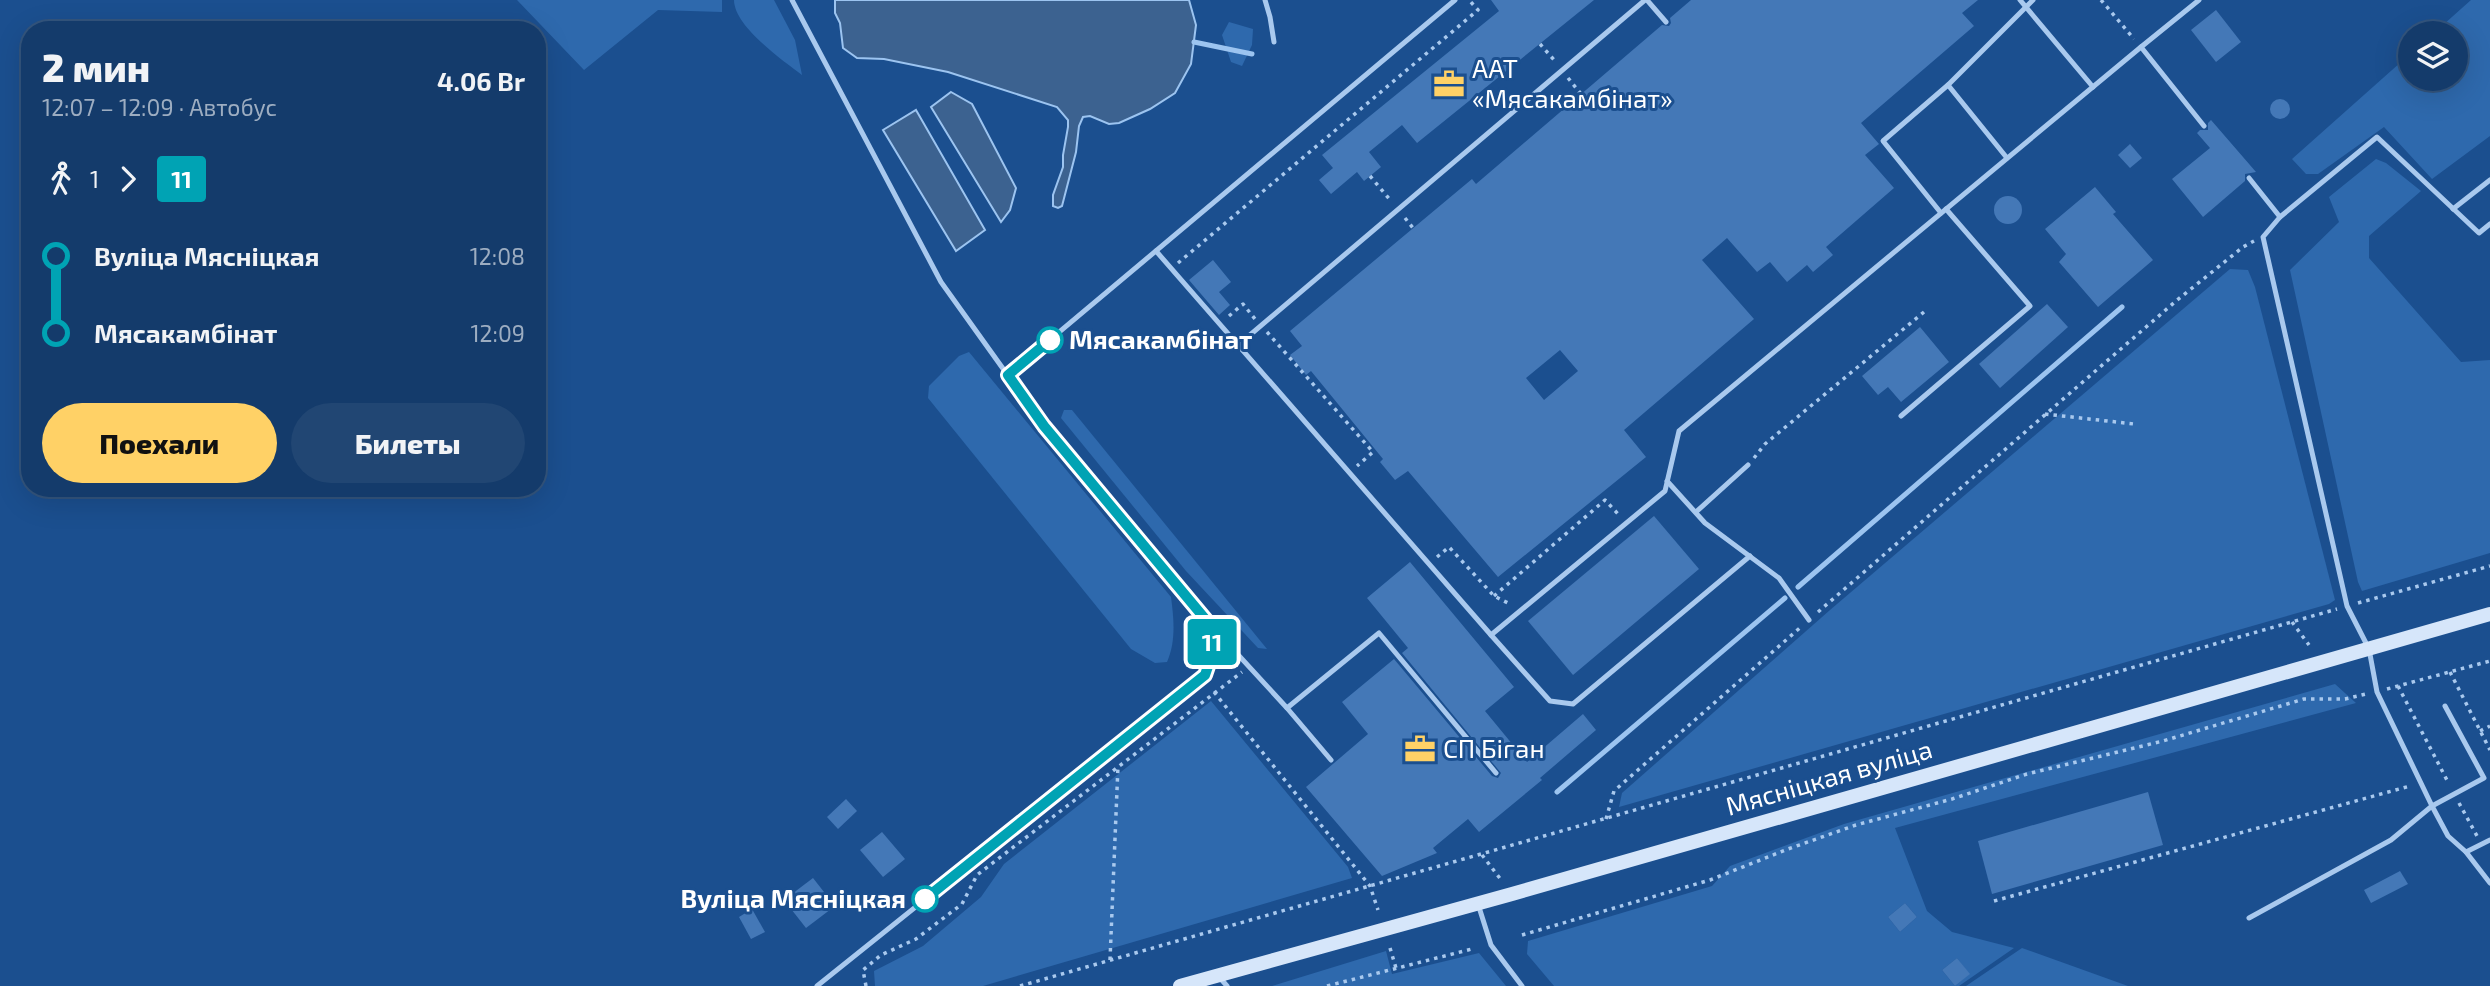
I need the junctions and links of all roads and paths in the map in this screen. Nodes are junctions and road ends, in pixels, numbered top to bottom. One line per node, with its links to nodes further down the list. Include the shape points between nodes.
1 (792, 0): 31 (lane, via 941,282)
2 (1265, 0): 12 (lane)
3 (1455, 0): 25 (lane)
4 (1469, 0): 26 (path, via 1478,10)
5 (1646, 0): 11 (lane); 29 (lane)
6 (2020, 0): 10 (lane)
7 (2033, 0): 10 (lane)
8 (2101, 0): 13 (path)
9 (2199, 0): 13 (lane)
10 (2025, 6): 14 (lane); 15 (lane)
11 (1666, 22)
12 (1274, 42)
13 (2141, 47): 15 (lane); 16 (lane)
14 (1948, 85): 17 (lane); 21 (lane, via 1883,141)
15 (2093, 87): 17 (lane)
16 (2204, 126)
17 (2007, 158): 21 (lane)
18 (2249, 178): 22 (lane)
19 (2490, 180): 20 (lane)
20 (2453, 209): 22 (lane, via 2378,137); 23 (lane, via 2479,233)
21 (1944, 211): 33 (lane, via 2030,306); 37 (lane, via 1679,431)
22 (2280, 217): 24 (lane)
23 (2490, 223)
24 (2263, 237): 32 (path, via 2243,247 2176,300); 44 (lane)
25 (1156, 251): 26 (lane); 31 (lane)
26 (1171, 269): 28 (lane)
27 (1924, 312): 35 (path, via 1765,444)
28 (1219, 324): 29 (path, via 1242,304); 30 (lane)
29 (1262, 326): 30 (lane); 36 (path, via 1373,452)
30 (1237, 346): 36 (lane)
31 (1008, 375): 47 (lane, via 1044,426)
32 (2045, 414): 34 (path); 48 (path)
33 (1901, 415)
34 (2134, 424)
35 (1748, 465): 38 (lane)
36 (1349, 473): 41 (lane)
37 (1667, 481): 38 (lane); 39 (lane, via 1665,491)
38 (1696, 512): 40 (lane)
39 (1626, 523): 43 (path, via 1605,500); 45 (lane)
40 (1750, 556): 48 (lane, via 1779,578); 50 (lane, via 1573,704 1550,701)
41 (1429, 564): 43 (path, via 1449,547); 50 (lane)
42 (2490, 566): 44 (path)
43 (1494, 596): 45 (path)
44 (2347, 606): 49 (path); 52 (lane)
45 (1522, 610): 50 (lane)
46 (2490, 614): 52 (main road, Мясніцкая вуліца)
47 (1206, 620): 54 (lane); 88 (lane, via 1214,649 1205,675)
48 (1809, 620): 70 (path, via 1614,791)
49 (2292, 622): 51 (path); 70 (path)
50 (1491, 635)
51 (2309, 645)
52 (2368, 649): 58 (lane); 77 (main road, Мясніцкая вуліца)
53 (2490, 661): 55 (path)
54 (1249, 667): 57 (path); 60 (lane)
55 (2450, 672): 56 (path); 62 (path)
56 (2399, 686): 58 (path); 68 (path)
57 (1214, 692): 65 (path); 76 (path)
58 (2377, 692): 67 (lane); 82 (path, via 2345,699 2304,699 2163,741 2027,774 1856,825 1710,880)
59 (2445, 706): 68 (lane, via 2484,778)
60 (1287, 708): 64 (lane); 66 (lane, via 1379,633)
61 (2490, 726): 62 (path)
62 (2480, 731): 63 (path)
63 (2490, 750)
64 (1331, 760)
65 (1118, 766): 85 (path); 89 (path, via 978,875 962,904 916,939 881,955 863,970)
66 (1496, 774)
67 (2421, 783): 69 (lane); 78 (path)
68 (2455, 794): 69 (lane); 72 (path)
69 (2432, 806): 73 (lane, via 2448,836); 81 (lane, via 2390,840)
70 (1606, 820): 74 (path)
71 (2490, 840): 72 (lane)
72 (2481, 845): 73 (lane)
73 (2466, 852): 75 (lane)
74 (1482, 855): 76 (path); 77 (path)
75 (2490, 883)
76 (1370, 886): 80 (path); 85 (path)
77 (1512, 894): 79 (main road, Мясніцкая вуліца)
78 (1994, 901)
79 (1478, 904): 87 (main road, Мясніцкая вуліца); 93 (lane, via 1491,945)
80 (1378, 910)
81 (2249, 918)
82 (1522, 935)
83 (1390, 948): 86 (path)
84 (1472, 949): 86 (path)
85 (1110, 960): 90 (path)
86 (1396, 968): 92 (path)
87 (1223, 981): 91 (main road, Мясніцкая вуліца)
88 (817, 986)
89 (866, 986)
90 (1020, 986)
91 (1180, 986)
92 (1326, 986)
93 (1522, 986)

